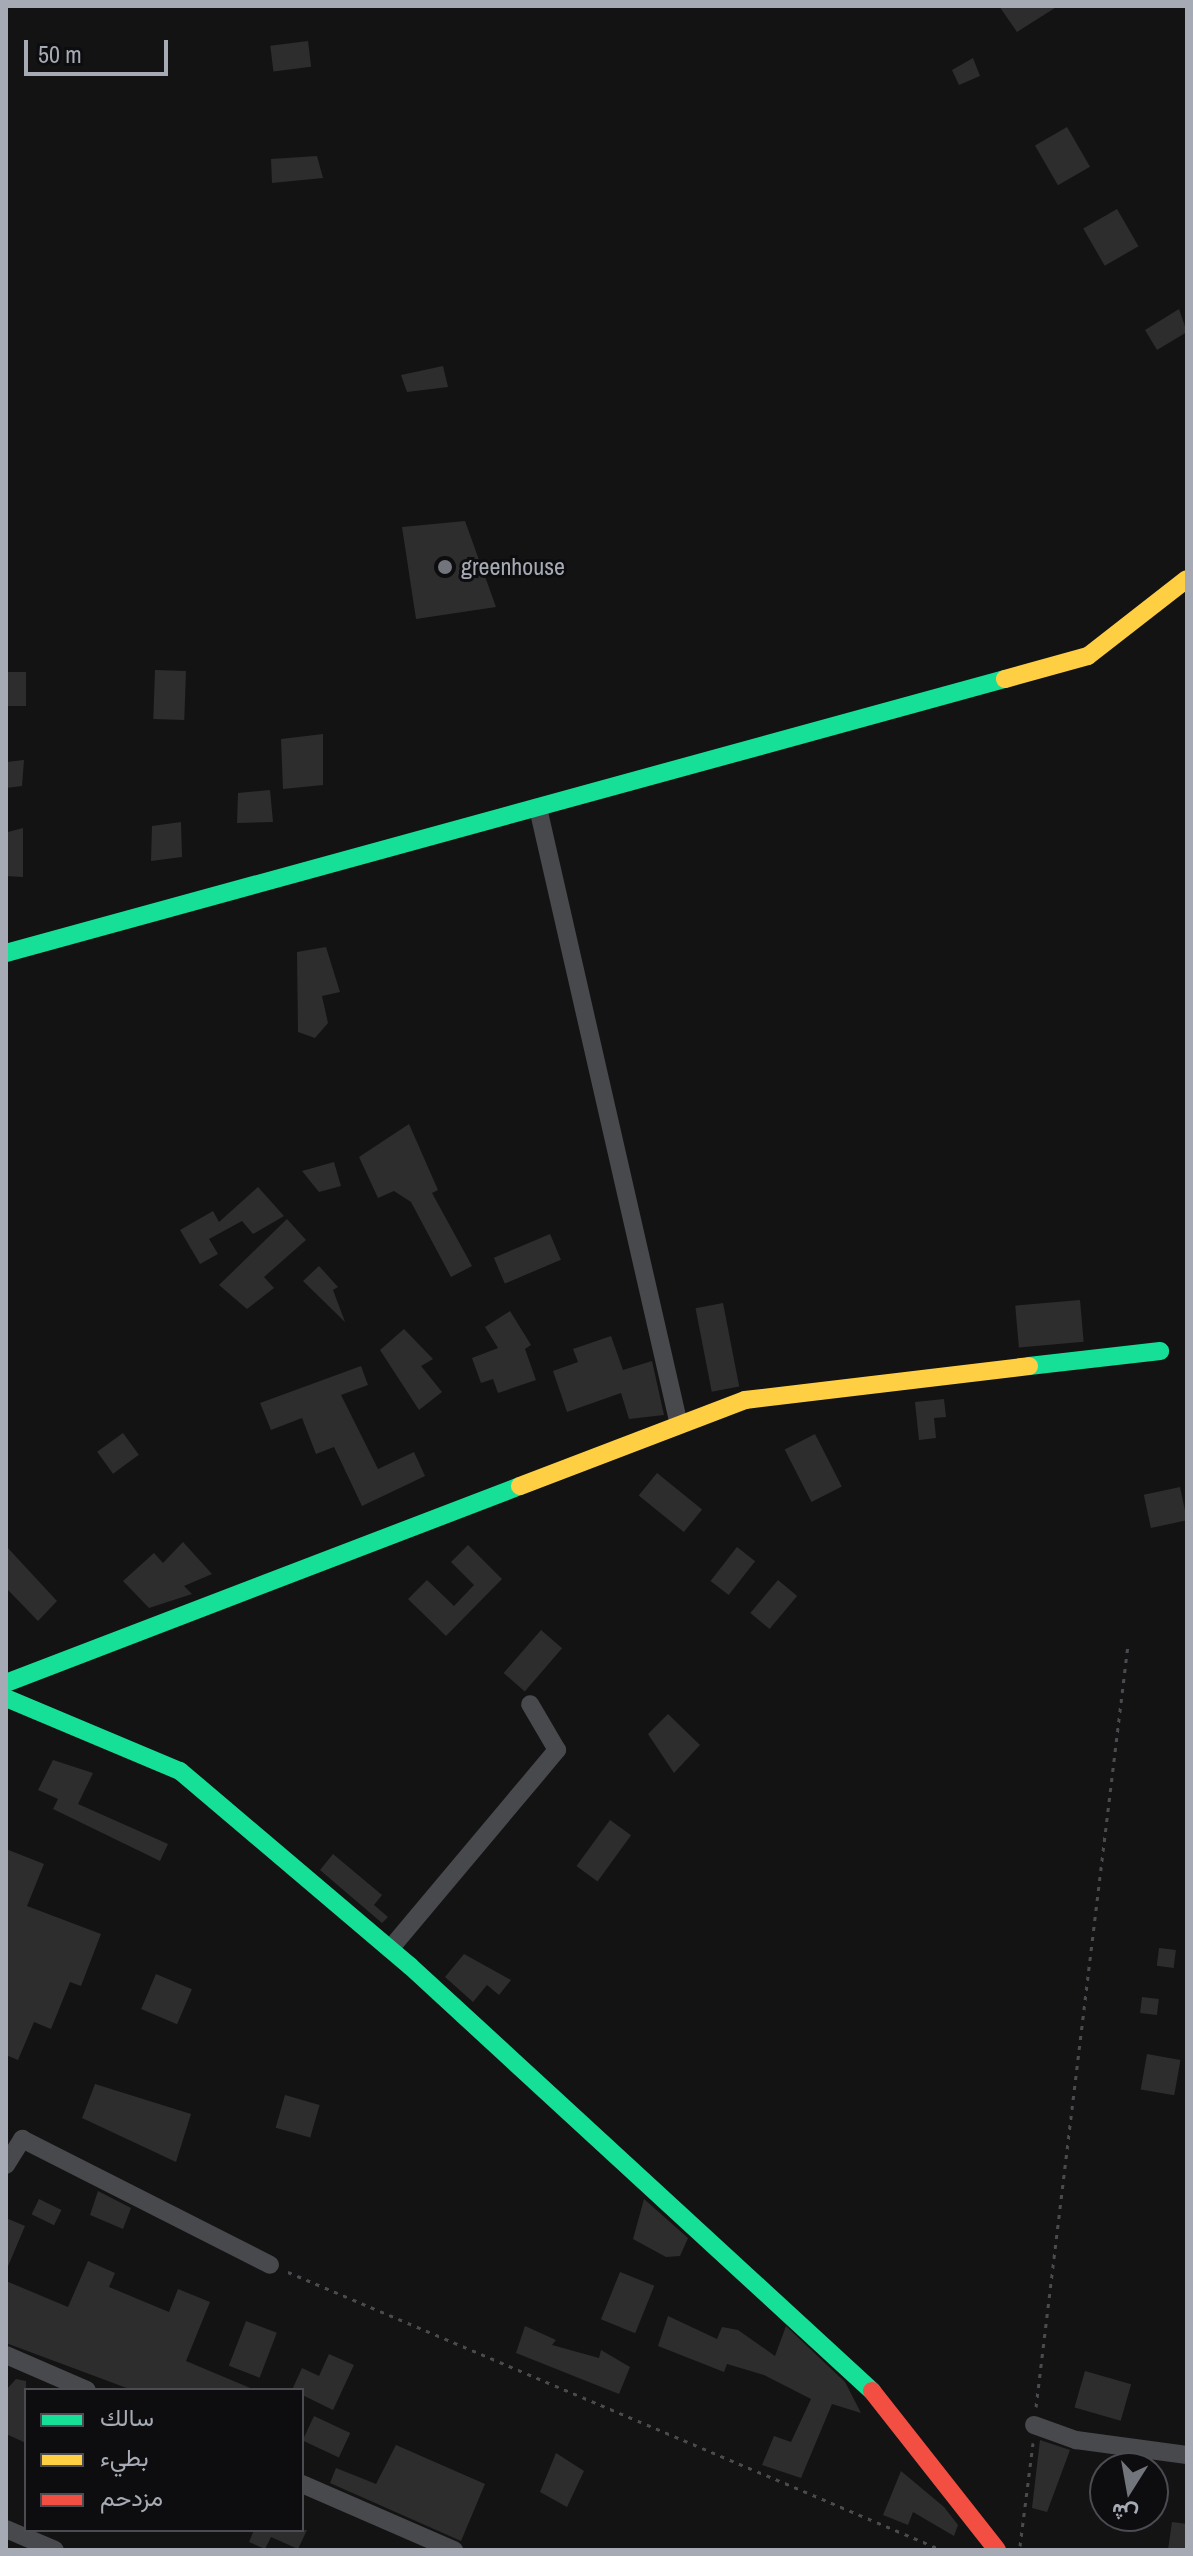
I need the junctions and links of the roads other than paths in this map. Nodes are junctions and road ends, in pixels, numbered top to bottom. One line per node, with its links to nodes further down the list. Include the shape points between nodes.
1 (1187, 579): 2 (street, via 1088,656)
2 (538, 808): 3 (street); 5 (street)
3 (6, 953)
4 (1160, 1351): 5 (street, via 745,1400)
5 (679, 1425): 6 (street)
6 (6, 1683)
7 (6, 1698): 9 (street, via 180,1771)
8 (530, 1704): 9 (street, via 557,1750)
9 (390, 1949): 20 (street, via 852,2366)
10 (6, 2165): 11 (street, via 22,2139)
11 (270, 2265)
12 (6, 2355): 13 (street)
13 (82, 2388)
14 (1034, 2425): 15 (street, via 1076,2440)
15 (1187, 2455)
16 (304, 2485): 19 (street)
17 (6, 2529): 18 (street)
18 (55, 2550)
19 (454, 2550)
20 (997, 2550)

